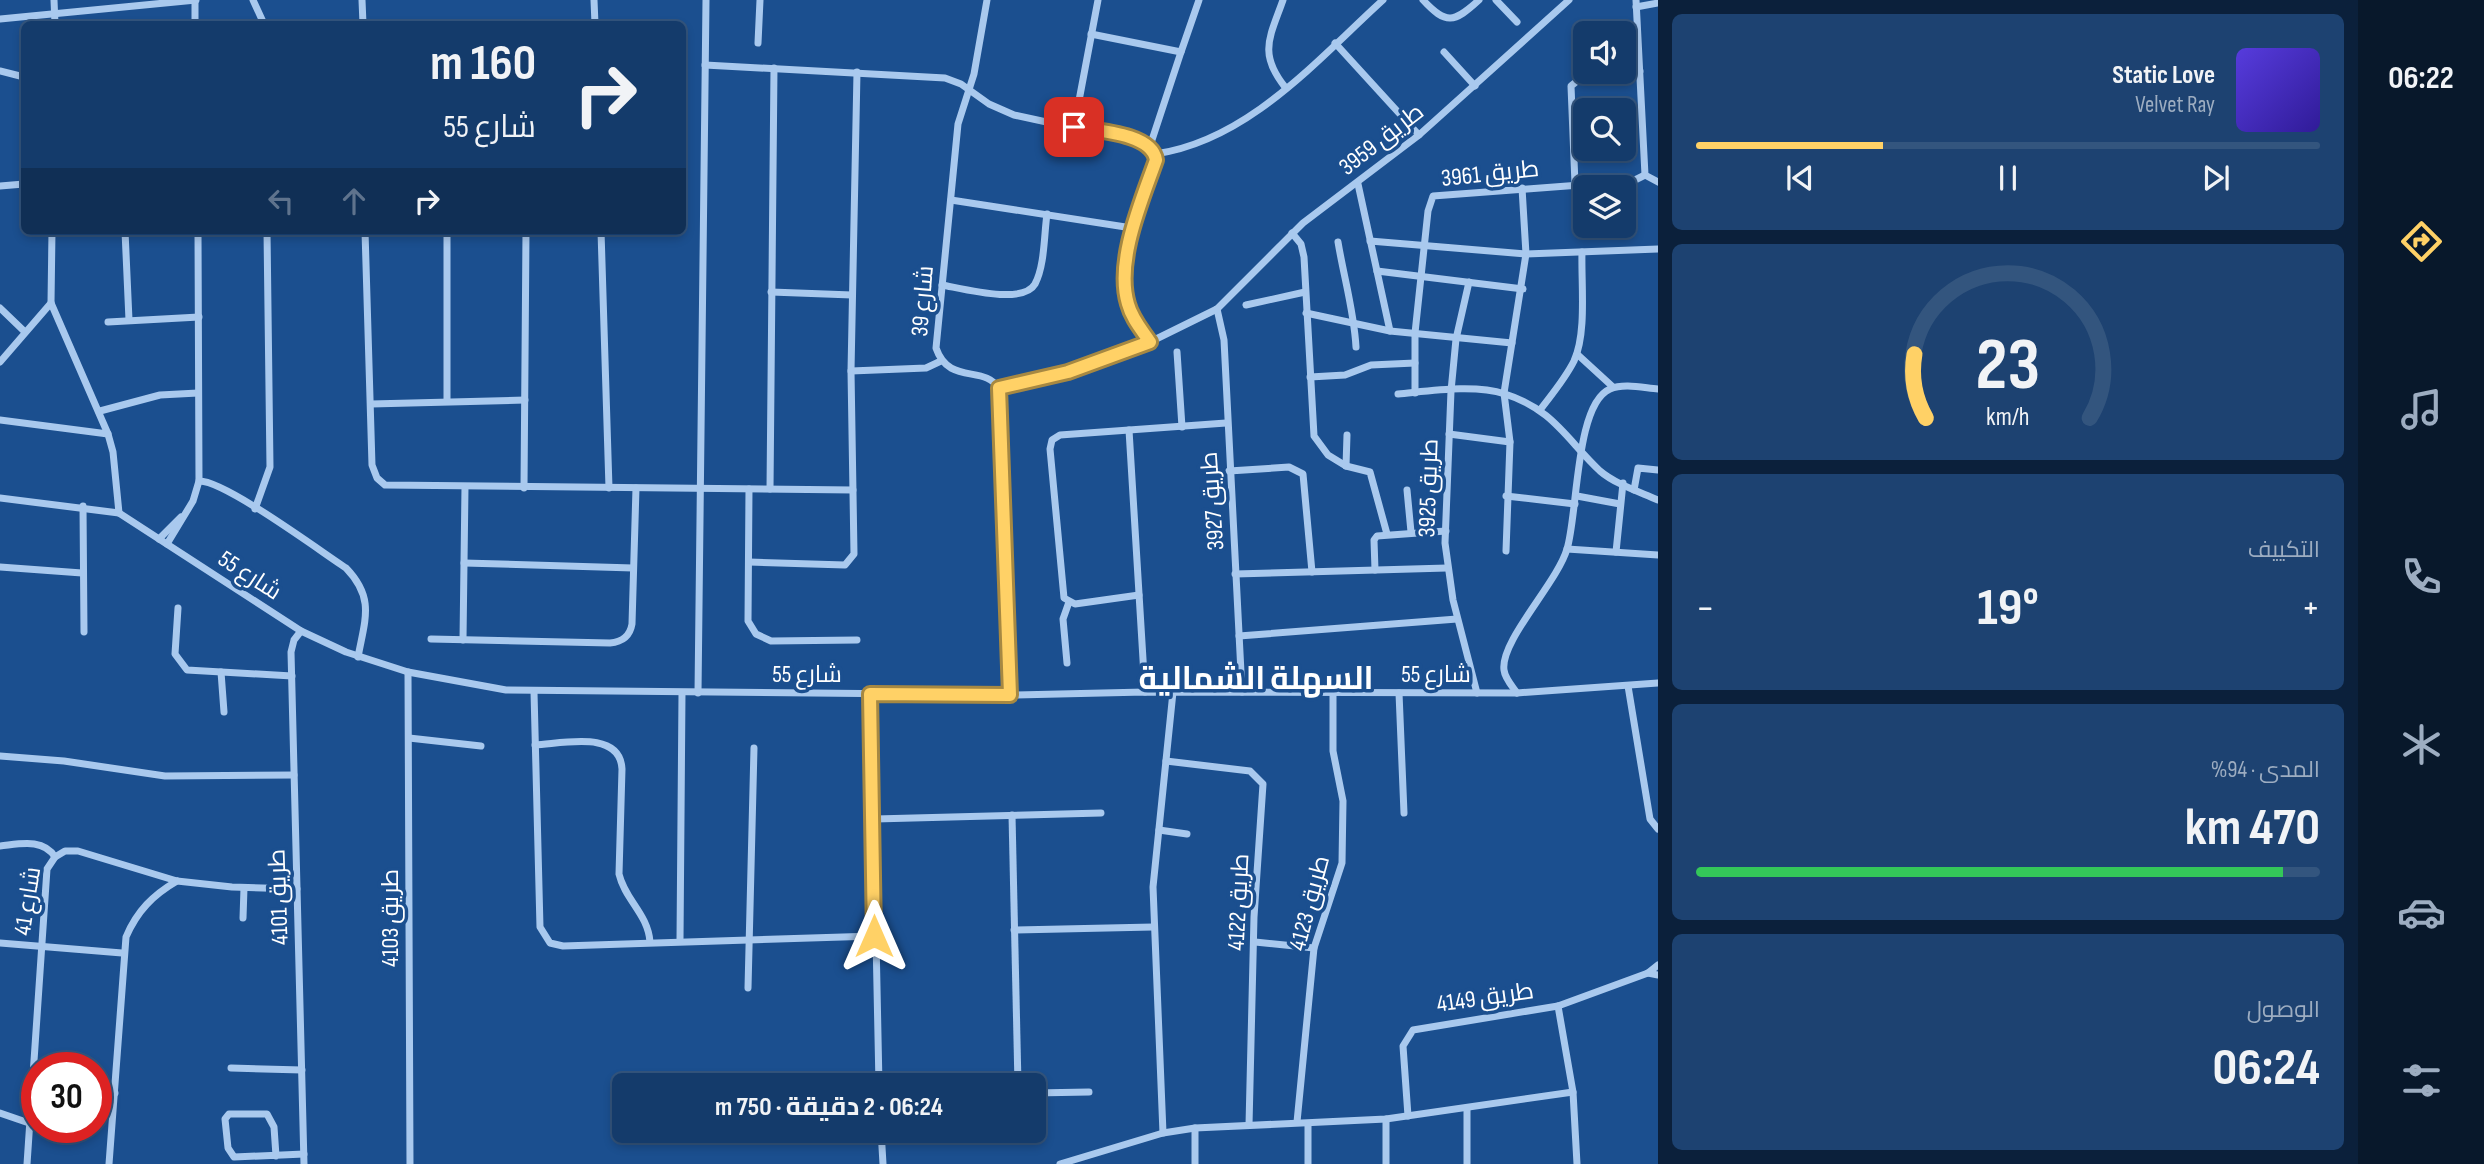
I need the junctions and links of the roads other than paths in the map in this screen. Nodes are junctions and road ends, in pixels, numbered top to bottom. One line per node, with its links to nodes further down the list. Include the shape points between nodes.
1 (54, 0): 19 (street)
2 (196, 0): 19 (street); 22 (street)
3 (253, 0): 23 (street)
4 (362, 0): 24 (street)
5 (594, 0): 25 (street)
6 (706, 0): 32 (street)
7 (760, 0): 28 (street)
8 (987, 0): 40 (street, شارع 39)
9 (1098, 0): 27 (street)
10 (1199, 0): 30 (street)
11 (1283, 0): 39 (street, via 1267,56)
12 (1383, 0): 29 (street)
13 (1423, 0): 14 (street, via 1436,15 1448,19 1460,16)
14 (1479, 0)
15 (1496, 0): 26 (street)
16 (1569, 0): 38 (street, طريق 3959)
17 (1636, 3): 18 (street); 35 (street)
18 (1658, 3)
19 (54, 12): 20 (street); 21 (street)
20 (0, 19)
21 (55, 21)
22 (195, 21)
23 (263, 21)
24 (363, 21)
25 (595, 21)
26 (1517, 22)
27 (1091, 34): 30 (street); 41 (street)
28 (758, 43)
29 (1335, 43): 39 (street); 42 (street)
30 (1181, 52): 43 (street)
31 (1444, 52): 38 (street)
32 (705, 65): 33 (street); 134 (street)
33 (774, 68): 36 (street); 77 (street)
34 (0, 71): 37 (street)
35 (1640, 71): 45 (street, via 1582,76 1572,86); 46 (street)
36 (857, 72): 40 (street, via 936,77); 79 (street)
37 (21, 77)
38 (1475, 86): 42 (street, طريق 3959)
39 (1285, 87): 44 (street, via 1224,133 1184,149)
40 (968, 89): 41 (street, via 1001,110); 54 (street, شارع 39, via 960,115)
41 (1074, 127): 43 (street, via 1142,140)
42 (1419, 135): 50 (street, طريق 3959)
43 (1150, 146): 44 (street)
44 (1155, 154): 56 (street)
45 (1575, 175)
46 (1645, 175): 47 (street, طريق 3961); 48 (street)
47 (1636, 180)
48 (1658, 182)
49 (21, 184): 52 (street)
50 (1358, 184): 57 (street, طريق 3959); 66 (street)
51 (1573, 184): 53 (street, طريق 3961)
52 (0, 186)
53 (1522, 188): 68 (street, طريق 3961, via 1433,196); 71 (street)
54 (951, 200): 55 (street); 75 (street, شارع 39)
55 (1047, 214): 56 (street); 75 (street, via 1037,279 1028,291 1015,296)
56 (1132, 228): 93 (street, via 1125,295 1133,318)
57 (1292, 233): 78 (street, via 1304,253); 83 (street, طريق 3959)
58 (52, 235): 80 (street)
59 (125, 235): 86 (street)
60 (198, 235): 85 (street)
61 (267, 235): 146 (street, via 270,467)
62 (365, 235): 113 (street)
63 (447, 235): 112 (street)
64 (526, 235): 111 (street)
65 (601, 235): 132 (street)
66 (1370, 241): 68 (street); 72 (street)
67 (1338, 242): 88 (street)
68 (1423, 246): 71 (street); 73 (street, طريق 3961)
69 (1658, 249): 70 (street)
70 (1581, 253): 71 (street); 97 (street)
71 (1526, 254): 76 (street)
72 (1377, 271): 73 (street); 89 (street)
73 (1421, 276): 74 (street); 91 (street, طريق 3961)
74 (1469, 282): 76 (street); 92 (street, طريق 3925)
75 (942, 285): 98 (street, شارع 39, via 936,348)
76 (1523, 289): 94 (street)
77 (771, 292): 79 (street); 136 (street)
78 (1305, 292): 81 (street); 84 (street)
79 (852, 295): 101 (street)
80 (51, 303): 90 (street); 115 (street)
81 (1246, 305)
82 (0, 308): 90 (street)
83 (1217, 309): 93 (street, طريق 3959); 117 (street, طريق 3927, via 1224,340)
84 (1306, 313): 88 (street); 102 (street)
85 (199, 317): 86 (street); 107 (street)
86 (129, 320): 87 (street)
87 (108, 322)
88 (1355, 326): 89 (street); 95 (street)
89 (1390, 331): 91 (street)
90 (25, 332): 99 (street)
91 (1415, 333): 92 (street); 100 (street, طريق 3961)
92 (1456, 339): 94 (street); 106 (street, طريق 3925)
93 (1150, 342): 104 (street, طريق 3959, via 1068,372)
94 (1512, 343): 109 (street)
95 (1356, 348)
96 (1177, 352): 118 (street)
97 (1577, 354): 103 (street); 114 (street)
98 (941, 361): 101 (street, via 926,368); 104 (street, شارع 39, via 949,369 990,379)
99 (0, 362)
100 (1415, 363): 102 (street, via 1371,365 1345,375); 108 (street, طريق 3961)
101 (851, 372): 137 (street)
102 (1310, 377): 125 (street, via 1314,436 1322,449)
103 (1613, 387): 105 (street); 124 (street, via 1596,401)
104 (999, 388): 195 (street)
105 (1658, 389)
106 (1451, 391): 108 (street); 109 (street); 121 (street, طريق 3925)
107 (198, 393): 115 (street, via 160,395); 128 (street)
108 (1415, 393): 110 (street)
109 (1504, 393): 114 (street); 123 (street)
110 (1398, 394)
111 (525, 400): 112 (street); 131 (street)
112 (447, 401): 113 (street)
113 (371, 404): 130 (street, via 372,465 380,482 395,487)
114 (1540, 410): 124 (street)
115 (100, 411): 120 (street)
116 (0, 420): 120 (street)
117 (1226, 423): 118 (street); 127 (street, طريق 3927)
118 (1182, 427): 119 (street)
119 (1129, 430): 167 (street); 168 (street, via 1060,435 1051,443 1062,592)
120 (108, 434): 147 (street)
121 (1448, 434): 123 (street); 149 (street, طريق 3925)
122 (1347, 435): 125 (street)
123 (1510, 442): 140 (street)
124 (1583, 449): 129 (street, via 1601,471); 143 (street)
125 (1346, 466): 151 (street, via 1370,472)
126 (1658, 470): 139 (street, via 1639,468)
127 (1229, 471): 164 (street, via 1289,467 1301,471 1306,483); 166 (street, طريق 3927)
128 (199, 481): 146 (street, via 214,484); 148 (street)
129 (1623, 483): 139 (street); 144 (street)
130 (465, 487): 131 (street); 159 (street)
131 (524, 488): 132 (street)
132 (609, 488): 133 (street)
133 (636, 488): 134 (street); 161 (street)
134 (700, 489): 135 (street); 189 (street)
135 (749, 489): 136 (street); 158 (street)
136 (770, 489): 137 (street)
137 (853, 490): 158 (street, via 853,554 848,563)
138 (1407, 490): 150 (street)
139 (1634, 490): 142 (street)
140 (1506, 496): 143 (street); 155 (street)
141 (0, 498): 145 (street, شارع 55)
142 (1658, 499)
143 (1576, 500): 144 (street); 154 (street)
144 (1620, 504): 156 (street)
145 (83, 506): 147 (street, شارع 55); 165 (street)
146 (255, 509): 177 (street, via 346,568 364,590)
147 (119, 513): 152 (street, شارع 55)
148 (181, 517): 152 (street); 153 (street)
149 (1446, 531): 150 (street); 162 (street, طريق 3925)
150 (1411, 532): 151 (street)
151 (1387, 534): 163 (street, via 1374,540)
152 (159, 539): 153 (street, شارع 55)
153 (167, 544): 171 (street, شارع 55)
154 (1567, 550): 156 (street); 192 (street, via 1544,596 1508,647 1504,671)
155 (1506, 551)
156 (1616, 552): 157 (street)
157 (1658, 555)
158 (749, 562): 176 (street, via 748,621 760,637)
159 (464, 563): 161 (street); 175 (street)
160 (0, 567): 165 (street)
161 (633, 568): 175 (street, via 631,629 619,642)
162 (1447, 568): 163 (street); 170 (street, طريق 3925)
163 (1375, 570): 164 (street)
164 (1312, 572): 166 (street)
165 (82, 573): 172 (street)
166 (1235, 574): 173 (street, طريق 3927)
167 (1139, 595): 168 (street); 185 (street)
168 (1069, 602): 178 (street, via 1063,619)
169 (178, 608): 179 (street, via 174,654 179,663 191,671)
170 (1457, 619): 173 (street); 191 (street, طريق 3925)
171 (301, 631): 177 (street, شارع 55); 181 (street, طريق 4101, via 291,652)
172 (84, 632)
173 (1238, 636): 187 (street, طريق 3927)
174 (431, 639): 175 (street)
175 (463, 640)
176 (857, 640)
177 (358, 657): 180 (street, شارع 55)
178 (1067, 663)
179 (221, 672): 181 (street); 196 (street)
180 (408, 672): 184 (street, شارع 55); 197 (street, طريق 4103)
181 (292, 676): 203 (street, طريق 4101)
182 (1658, 683): 183 (street, شارع 55)
183 (1628, 686): 192 (street, شارع 55); 208 (street, via 1650,819)
184 (534, 692): 188 (street, شارع 55); 198 (street)
185 (1145, 692): 186 (street, شارع 55); 195 (street, شارع 55)
186 (1173, 692): 187 (street, شارع 55); 202 (street)
187 (1242, 692): 194 (street, شارع 55)
188 (682, 693): 189 (street, شارع 55); 221 (street)
189 (698, 693): 193 (street, شارع 55)
190 (1399, 693): 191 (street, شارع 55); 194 (street, شارع 55); 205 (street)
191 (1477, 693): 192 (street, شارع 55)
192 (1517, 693)
193 (870, 694): 195 (street, شارع 55); 207 (street)
194 (1333, 694): 226 (street, طريق 4123, via 1333,751 1343,801 1342,863)
195 (1010, 695)
196 (224, 712)
197 (409, 738): 199 (street); 261 (street, طريق 4103)
198 (535, 745): 222 (street, via 597,743 617,753 621,769 619,874 648,923); 222 (street, via 541,933 550,943 563,946)
199 (481, 746)
200 (754, 748): 220 (street)
201 (0, 756): 203 (street, via 165,776)
202 (1166, 761): 209 (street); 223 (street, طريق 4122, via 1250,771 1263,783)
203 (294, 775): 215 (street, طريق 4101)
204 (1101, 813): 206 (street)
205 (1404, 813)
206 (1012, 815): 207 (street); 218 (street)
207 (875, 819): 219 (street)
208 (1656, 828)
209 (1158, 830): 210 (street); 217 (street)
210 (1188, 834)
211 (0, 845): 212 (street, via 39,844)
212 (55, 857): 213 (street, شارع 41, via 78,851); 225 (street, شارع 41, via 47,869)
213 (177, 881): 214 (street, شارع 41); 227 (street, via 158,892 138,914)
214 (244, 888): 215 (street, شارع 41); 216 (street)
215 (298, 889): 235 (street, طريق 4101)
216 (243, 918)
217 (1153, 927): 218 (street); 252 (street)
218 (1014, 930): 237 (street)
219 (874, 936): 220 (street); 236 (street)
220 (749, 938): 221 (street); 231 (street)
221 (680, 941): 222 (street)
222 (650, 942)
223 (1255, 942): 226 (street); 249 (street, طريق 4122)
224 (0, 943): 225 (street)
225 (40, 946): 227 (street); 233 (street, شارع 41)
226 (1314, 948): 248 (street, طريق 4123)
227 (122, 953): 240 (street)
228 (1658, 965): 229 (street, طريق 4149)
229 (1648, 972): 230 (street); 232 (street, طريق 4149)
230 (1658, 975)
231 (748, 988)
232 (1558, 1006): 242 (street); 245 (street, طريق 4149, via 1413,1030 1403,1046)
233 (35, 1052)
234 (231, 1068): 235 (street)
235 (302, 1070): 255 (street, طريق 4101)
236 (879, 1073)
237 (1018, 1073)
238 (1089, 1092): 241 (street)
239 (112, 1093): 240 (street)
240 (115, 1093): 259 (street)
241 (1046, 1093)
242 (1573, 1093): 243 (street); 268 (street)
243 (1466, 1108): 245 (street); 267 (street)
244 (0, 1113): 247 (street)
245 (1408, 1116): 246 (street)
246 (1386, 1119): 250 (street); 266 (street)
247 (21, 1120)
248 (1297, 1122): 249 (street); 250 (street)
249 (1250, 1125): 251 (street)
250 (1308, 1125): 265 (street)
251 (1195, 1128): 252 (street); 264 (street)
252 (1163, 1133): 263 (street)
253 (28, 1143): 258 (street, شارع 41)
254 (882, 1143): 262 (street)
255 (304, 1154): 256 (street); 260 (street, طريق 4101)
256 (280, 1158): 257 (street); 257 (street, via 267,1114 229,1114 225,1119 228,1148)
257 (240, 1161)
258 (27, 1164)
259 (108, 1164)
260 (304, 1164)
261 (410, 1164)
262 (883, 1164)
263 (1060, 1164)
264 (1195, 1164)
265 (1308, 1164)
266 (1387, 1164)
267 (1467, 1164)
268 (1577, 1164)

